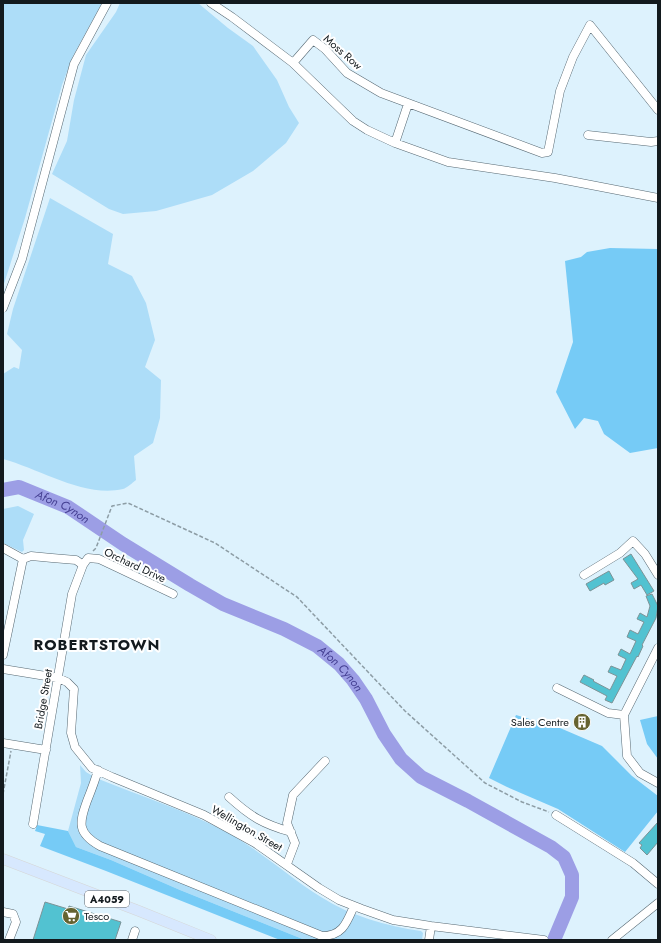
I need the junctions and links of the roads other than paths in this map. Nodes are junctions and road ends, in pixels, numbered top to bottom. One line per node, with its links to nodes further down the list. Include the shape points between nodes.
1 (107, 3): 10 (street, via 74,64 22,259)
2 (211, 3): 3 (street)
3 (293, 63): 4 (street, Moss Row, via 313,40 347,73 381,93); 8 (street, via 353,121)
4 (408, 104): 5 (street, via 542,153 548,152 560,91 573,57 590,25); 8 (street)
5 (658, 110)
6 (588, 135): 7 (street)
7 (658, 141)
8 (395, 143): 9 (street, via 448,162 554,178)
9 (658, 198)
10 (3, 308)
11 (3, 548): 13 (street)
12 (88, 558): 14 (street, Bridge Street); 17 (street, Orchard Drive, via 99,559)
13 (23, 559): 14 (street, via 31,556 76,560); 19 (street)
14 (82, 565): 21 (street, Bridge Street, via 72,594)
15 (584, 575): 16 (street, via 620,553 633,541)
16 (658, 575)
17 (173, 594)
18 (658, 648): 23 (street)
19 (3, 655)
20 (3, 669): 21 (street, Wellington Street)
21 (58, 678): 25 (street, Bridge Street); 27 (street, Wellington Street, via 68,682 74,689 71,733 74,747 92,768)
22 (557, 688): 23 (street, via 608,713)
23 (624, 715): 28 (street, via 628,756 640,773)
24 (3, 743): 25 (street)
25 (46, 750): 31 (street, Bridge Street)
26 (324, 761): 32 (street, via 293,795 287,823)
27 (98, 770): 34 (street, Wellington Street, via 204,815); 37 (street, via 81,818 86,835 100,846 322,936 331,936 338,932)
28 (658, 783)
29 (229, 797): 32 (street, via 247,814 271,827)
30 (556, 815): 35 (street, via 633,864)
31 (33, 824)
32 (291, 832): 34 (street, via 295,843)
33 (3, 860): 44 (main road, A4059)
34 (287, 864): 37 (street, Wellington Street, via 319,888)
35 (658, 884)
36 (658, 903): 47 (street)
37 (354, 906): 39 (street, Wellington Street, via 393,920)
38 (3, 912): 42 (street, via 13,914 16,922)
39 (431, 926): 41 (street, Wellington Street); 45 (street)
40 (135, 932): 43 (street)
41 (513, 938): 46 (street, Wellington Street)
42 (9, 940)
43 (132, 940)
44 (211, 940)
45 (429, 940)
46 (542, 940)
47 (612, 940)

